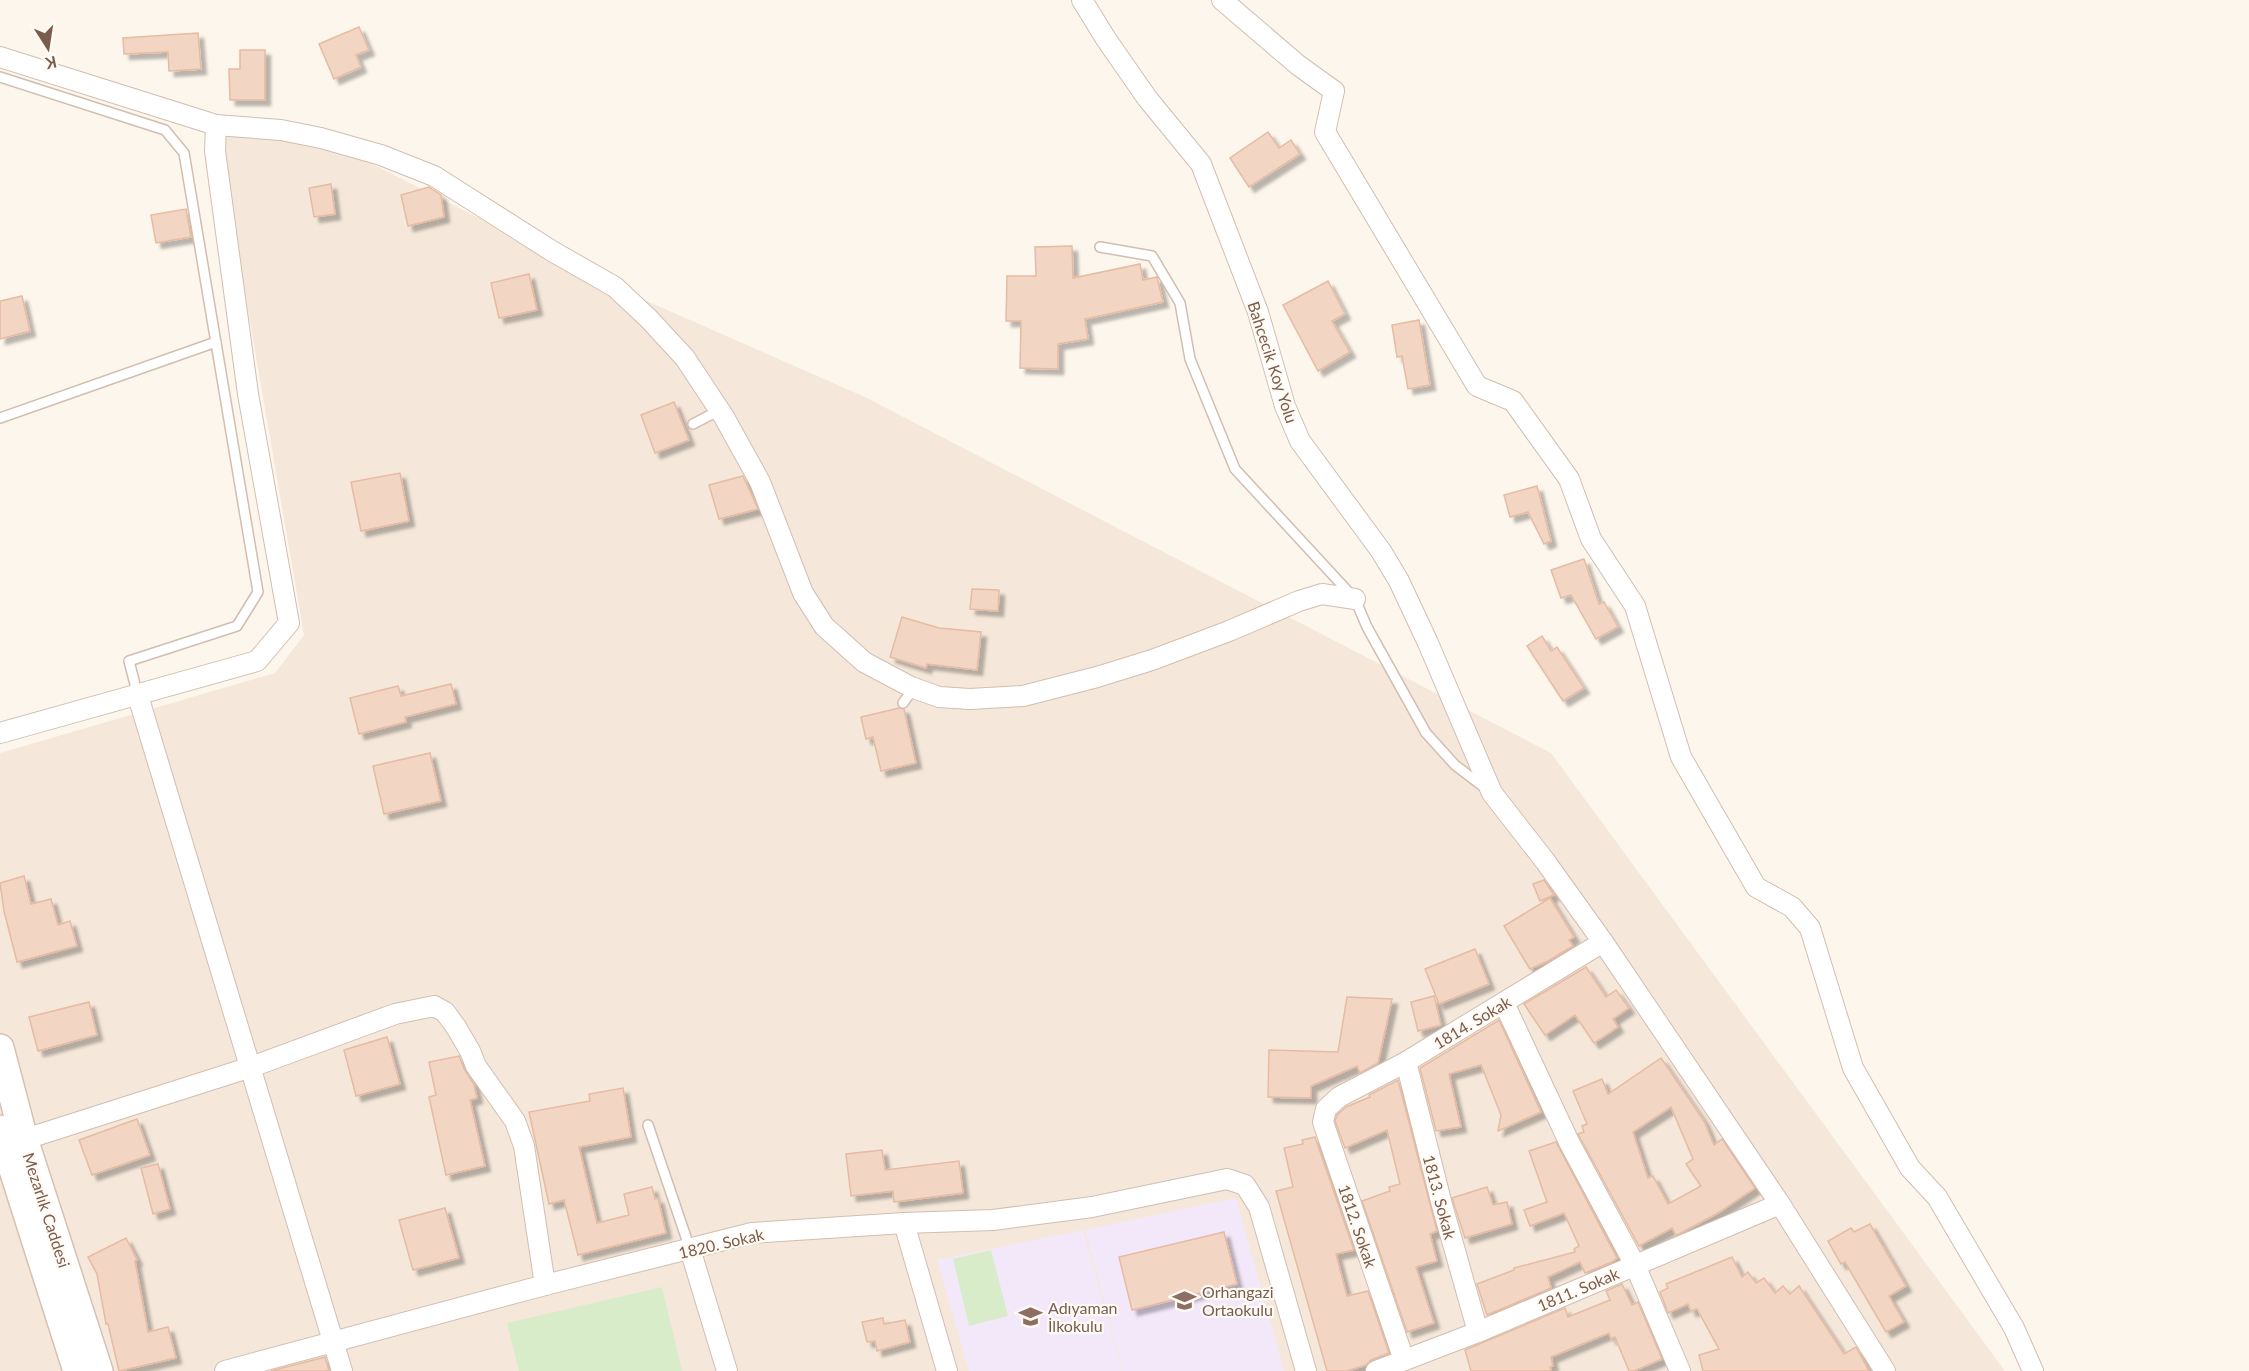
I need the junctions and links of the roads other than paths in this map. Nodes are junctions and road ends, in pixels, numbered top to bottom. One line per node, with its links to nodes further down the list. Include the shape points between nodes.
1 (1082, 0): 14 (street, Bahcecik Koy Yolu, via 1148,98 1201,164 1258,312 1285,406 1300,441 1399,581)
2 (1222, 0): 41 (street, via 1334,91 1325,132 1477,386 1513,401 1569,479 1591,539 1635,606 1681,757 1756,887 1792,907 1810,928 1853,1068 1910,1168 1937,1197 2014,1328)
3 (0, 57): 5 (street)
4 (0, 77): 7 (lane, via 165,130 184,153)
5 (216, 125): 8 (street, via 281,130 321,138 381,155 434,176 615,288 685,358); 12 (street, via 214,151 248,394 289,623 257,661)
6 (1100, 247): 11 (lane, via 1152,256 1180,303 1190,359 1235,468)
7 (216, 342): 9 (lane); 12 (lane, via 258,592 237,626 129,661)
8 (720, 410): 10 (lane); 11 (street, via 760,482 803,593 824,626 908,695 970,699 1023,696 1152,660 1322,594)
9 (0, 418)
10 (693, 424)
11 (1355, 599): 14 (lane, via 1426,733 1455,765)
12 (138, 696): 13 (street); 19 (street)
13 (0, 733)
14 (1492, 793): 15 (street, Bahcecik Koy Yolu)
15 (1603, 942): 16 (street, 1814. Sokak); 23 (street, Bahcecik Koy Yolu)
16 (1503, 1003): 18 (street, 1814. Sokak); 26 (street, via 1569,1142)
17 (0, 1048): 22 (street, Mezarlık Caddesi)
18 (1406, 1062): 20 (street, 1814. Sokak); 28 (street, 1813. Sokak)
19 (251, 1067): 22 (street); 27 (street, via 395,1014 435,1006 446,1012 476,1066 515,1121 524,1146); 29 (street)
20 (1339, 1097): 30 (street, 1812. Sokak, via 1326,1109 1323,1122)
21 (648, 1125): 25 (lane)
22 (7, 1141): 31 (street, Mezarlık Caddesi); 32 (street, Mezarlık Caddesi)
23 (1780, 1204): 26 (street, 1811. Sokak); 40 (street, Bahcecik Koy Yolu)
24 (904, 1223): 25 (street, 1820. Sokak, via 752,1233); 36 (street); 37 (street, 1820. Sokak, via 993,1220 1070,1210 1227,1179 1245,1185 1259,1207)
25 (690, 1249): 27 (street, 1820. Sokak); 35 (street)
26 (1635, 1265): 28 (street, 1811. Sokak); 39 (street)
27 (545, 1286): 29 (street, 1820. Sokak)
28 (1478, 1332): 30 (street, 1811. Sokak)
29 (334, 1341): 33 (street, 1820. Sokak); 34 (street)
30 (1404, 1360): 38 (street, 1811. Sokak)
31 (77, 1371)
32 (99, 1371)
33 (225, 1371)
34 (342, 1371)
35 (727, 1371)
36 (947, 1371)
37 (1306, 1371)
38 (1376, 1371)
39 (1680, 1371)
40 (1885, 1371)
41 (2033, 1371)

